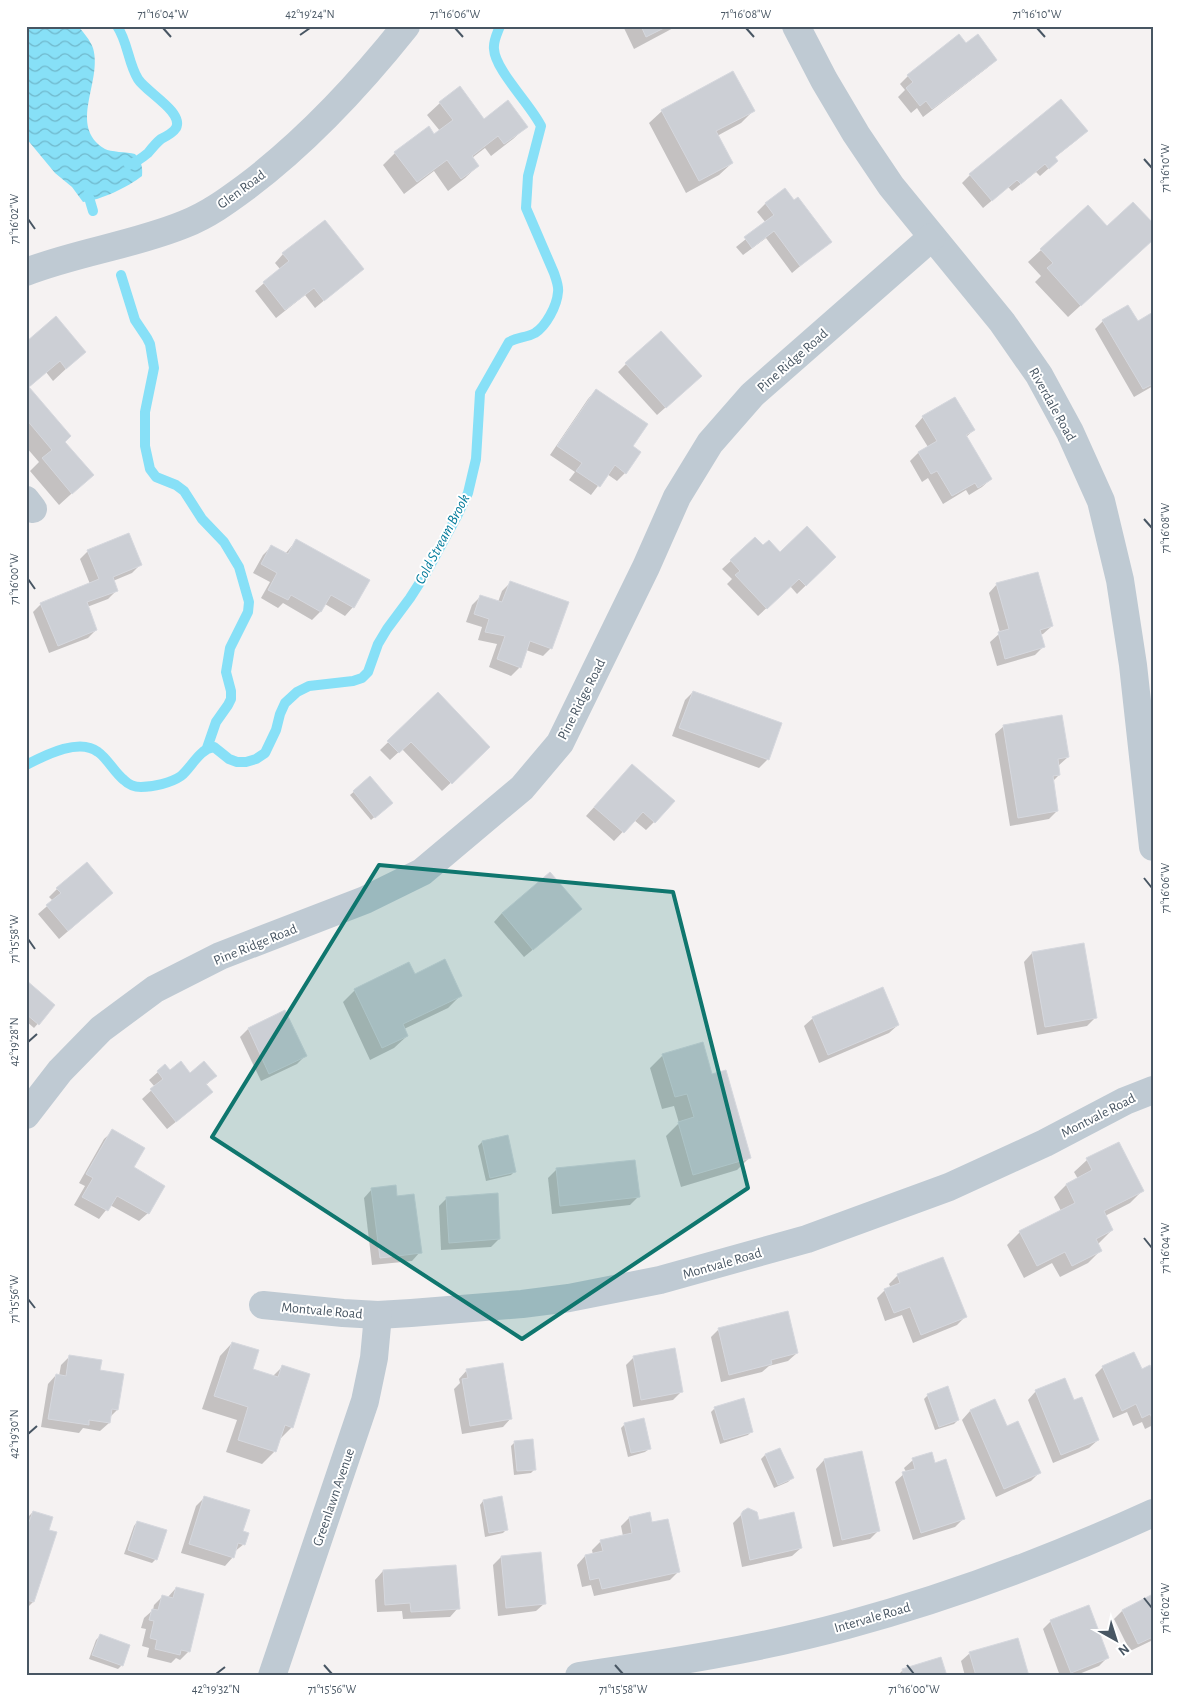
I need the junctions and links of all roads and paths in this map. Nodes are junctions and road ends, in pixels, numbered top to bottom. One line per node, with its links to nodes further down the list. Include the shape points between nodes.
1 (406, 26): 4 (street, Glen Road, via 355,86 300,142 230,199 187,224 166,232)
2 (796, 26): 3 (street, Riverdale Road, via 856,134 891,186)
3 (932, 237): 5 (street, Riverdale Road, via 1002,322 1039,375 1070,432 1101,501 1120,580 1133,665); 7 (street, Pine Ridge Road, via 752,395 710,443 677,497 560,743 522,788 422,872 365,900 220,956 155,989 101,1029 60,1071)
4 (26, 272)
5 (1153, 847)
6 (1153, 1090): 9 (street, Montvale Road, via 950,1187 757,1254 660,1280 569,1298)
7 (26, 1115)
8 (263, 1304): 9 (street, Montvale Road)
9 (378, 1315): 11 (street, Greenlawn Avenue, via 365,1401)
10 (1153, 1514): 12 (street, Intervale Road, via 975,1584 846,1626 715,1655)
11 (272, 1676)
12 (579, 1676)

